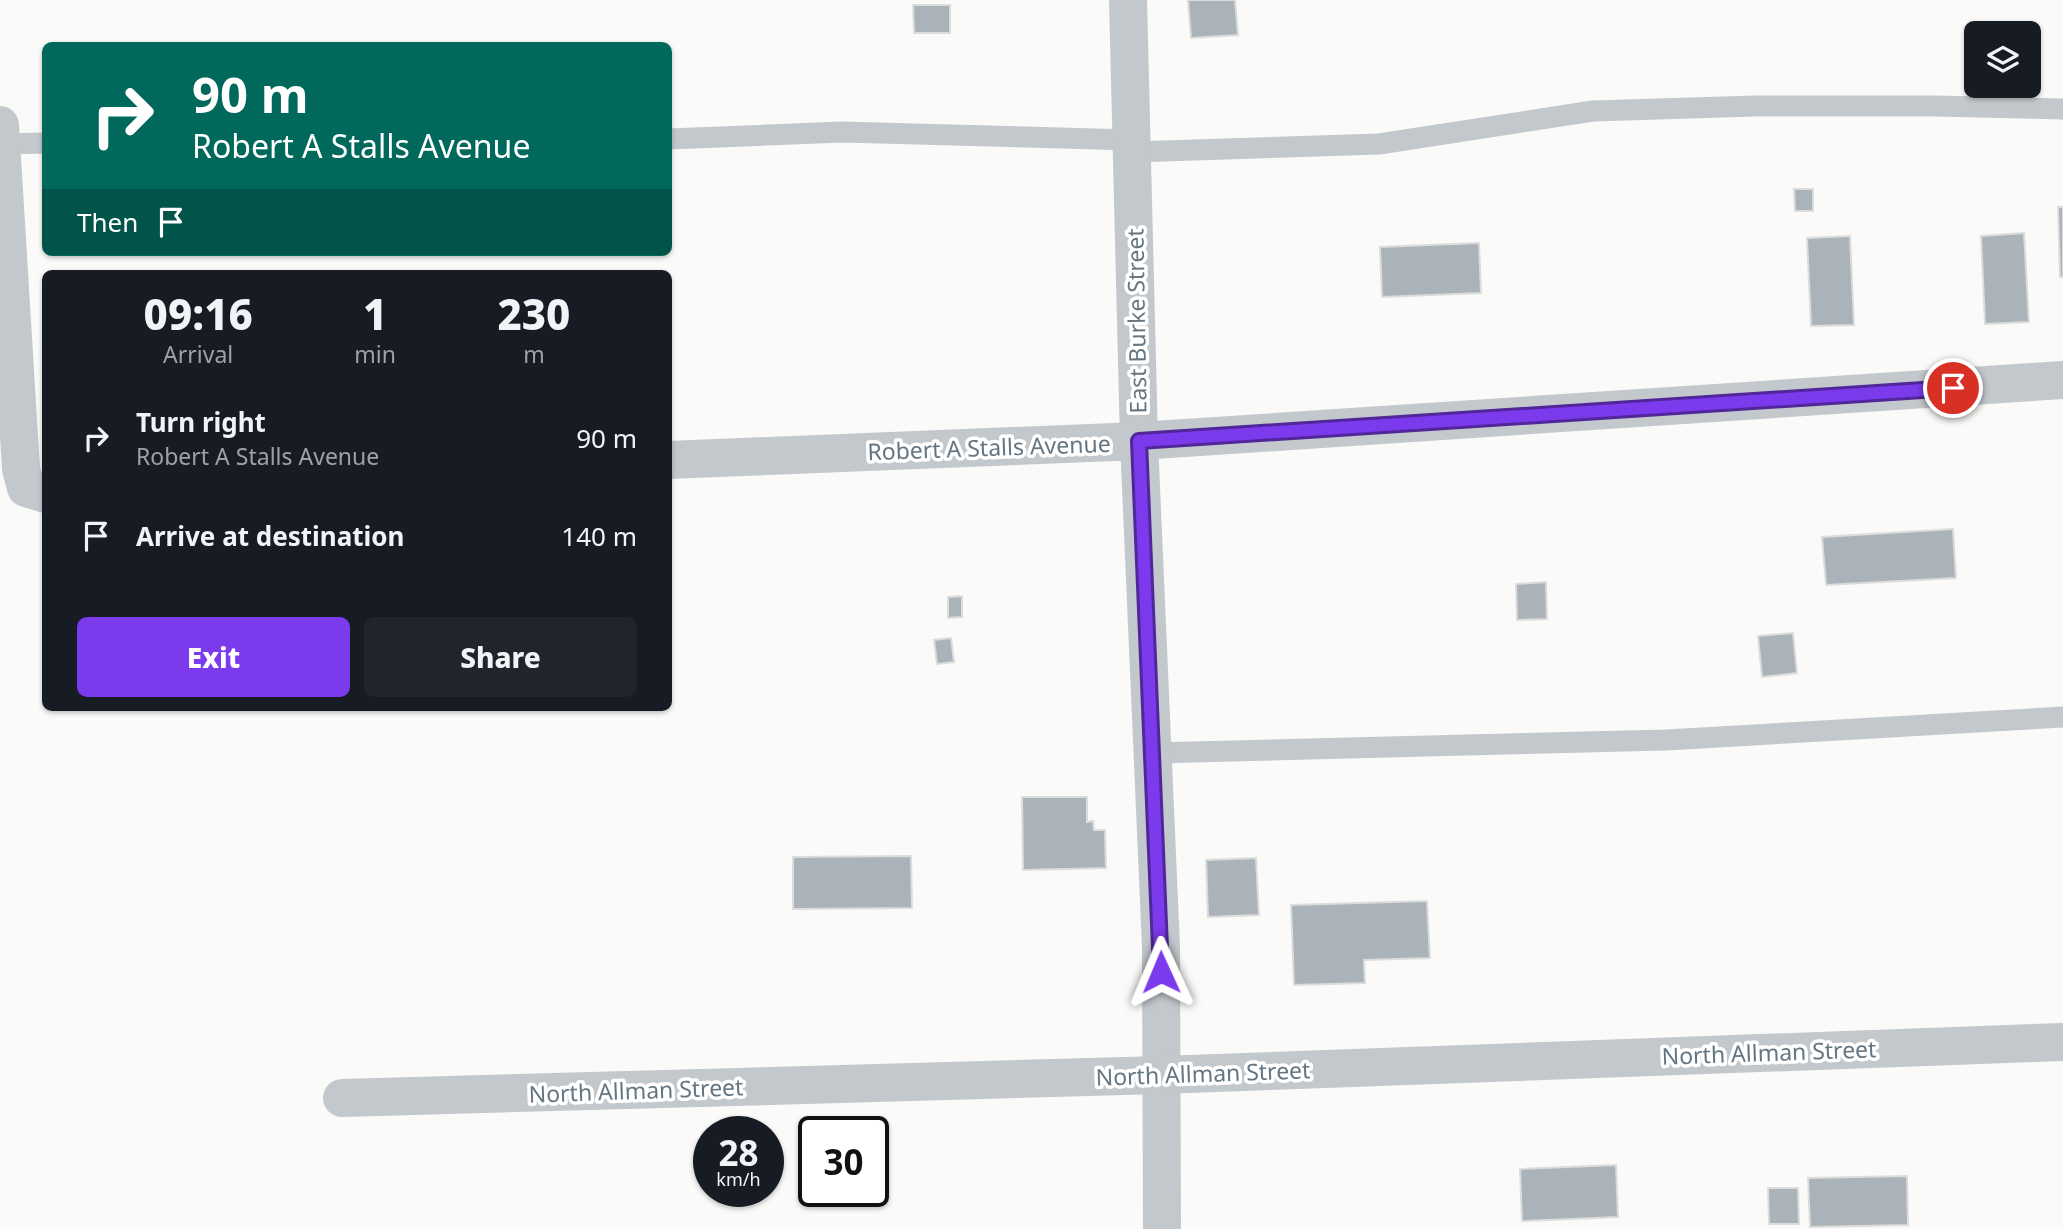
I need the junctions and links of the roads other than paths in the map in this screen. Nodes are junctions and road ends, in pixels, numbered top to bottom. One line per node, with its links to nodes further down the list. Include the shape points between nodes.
1 (1128, 0): 6 (street, East Burke Street)
2 (2063, 109): 6 (lane, via 1755,106 1593,111 1379,144)
3 (1, 135): 5 (lane); 10 (street, via 21,469)
4 (672, 139): 6 (lane, via 842,132)
5 (42, 142)
6 (1132, 146): 8 (street, East Burke Street)
7 (2063, 380): 8 (street, Robert A Stalls Avenue)
8 (1139, 441): 9 (street, Robert A Stalls Avenue); 12 (street, East Burke Street)
9 (672, 460)
10 (36, 491)
11 (2063, 718): 12 (lane, via 1666,740)
12 (1153, 753): 14 (street, East Burke Street)
13 (2063, 1042): 14 (street, North Allman Street)
14 (1161, 1075): 15 (street, North Allman Street); 16 (street, East Burke Street)
15 (342, 1098)
16 (1162, 1229)

